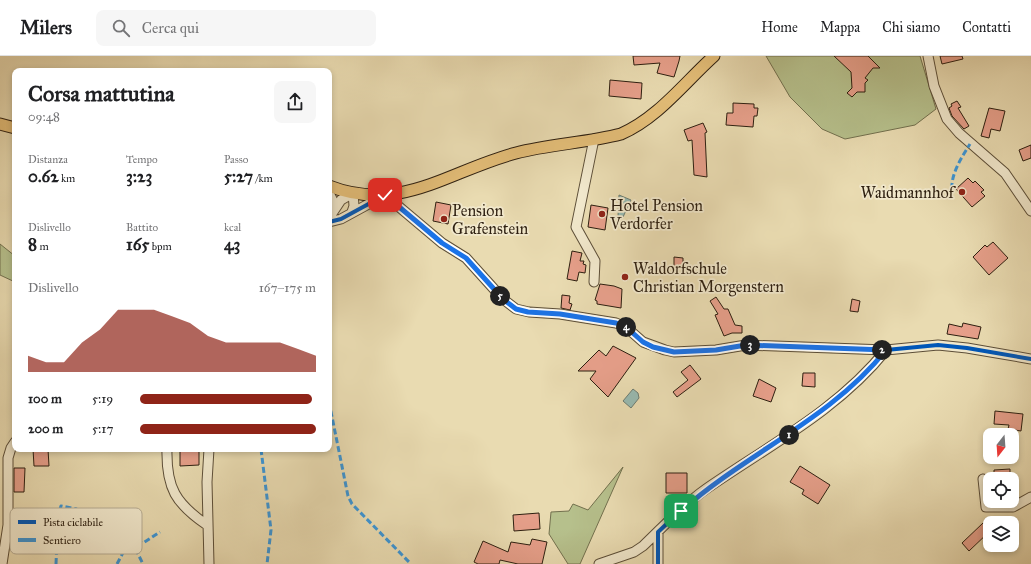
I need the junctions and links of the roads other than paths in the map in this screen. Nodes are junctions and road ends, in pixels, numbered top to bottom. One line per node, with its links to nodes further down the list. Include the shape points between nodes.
1 (714, 56): 5 (main road, via 636,127 621,134)
2 (928, 56): 11 (street, via 934,86 947,119 958,133 1005,173)
3 (0, 124): 4 (main road)
4 (12, 127)
5 (594, 139): 8 (main road, via 514,153 432,185); 15 (street, via 576,227 595,261)
6 (332, 187): 7 (main road)
7 (353, 193): 8 (main road); 12 (street); 13 (street, via 341,200)
8 (385, 195): 12 (street); 16 (street, via 442,243 466,258 503,299 516,309 616,323 626,327 653,347 674,352 716,350 746,345)
9 (332, 199): 10 (street)
10 (332, 211)
11 (1031, 211)
12 (352, 212): 14 (street, via 341,219)
13 (332, 216)
14 (332, 219)
15 (594, 282)
16 (886, 350): 17 (street, via 938,345); 24 (street, via 869,372 843,394 782,440 705,490)
17 (1031, 359)
18 (12, 446): 25 (street, via 8,458 8,525)
19 (167, 452): 23 (street, via 170,480 176,497 182,506)
20 (210, 452): 23 (street)
21 (1031, 497): 22 (street)
22 (1019, 504)
23 (207, 526): 26 (street)
24 (658, 532): 27 (street, via 634,552); 28 (street)
25 (2, 564)
26 (209, 564)
27 (599, 564)
28 (658, 564)

